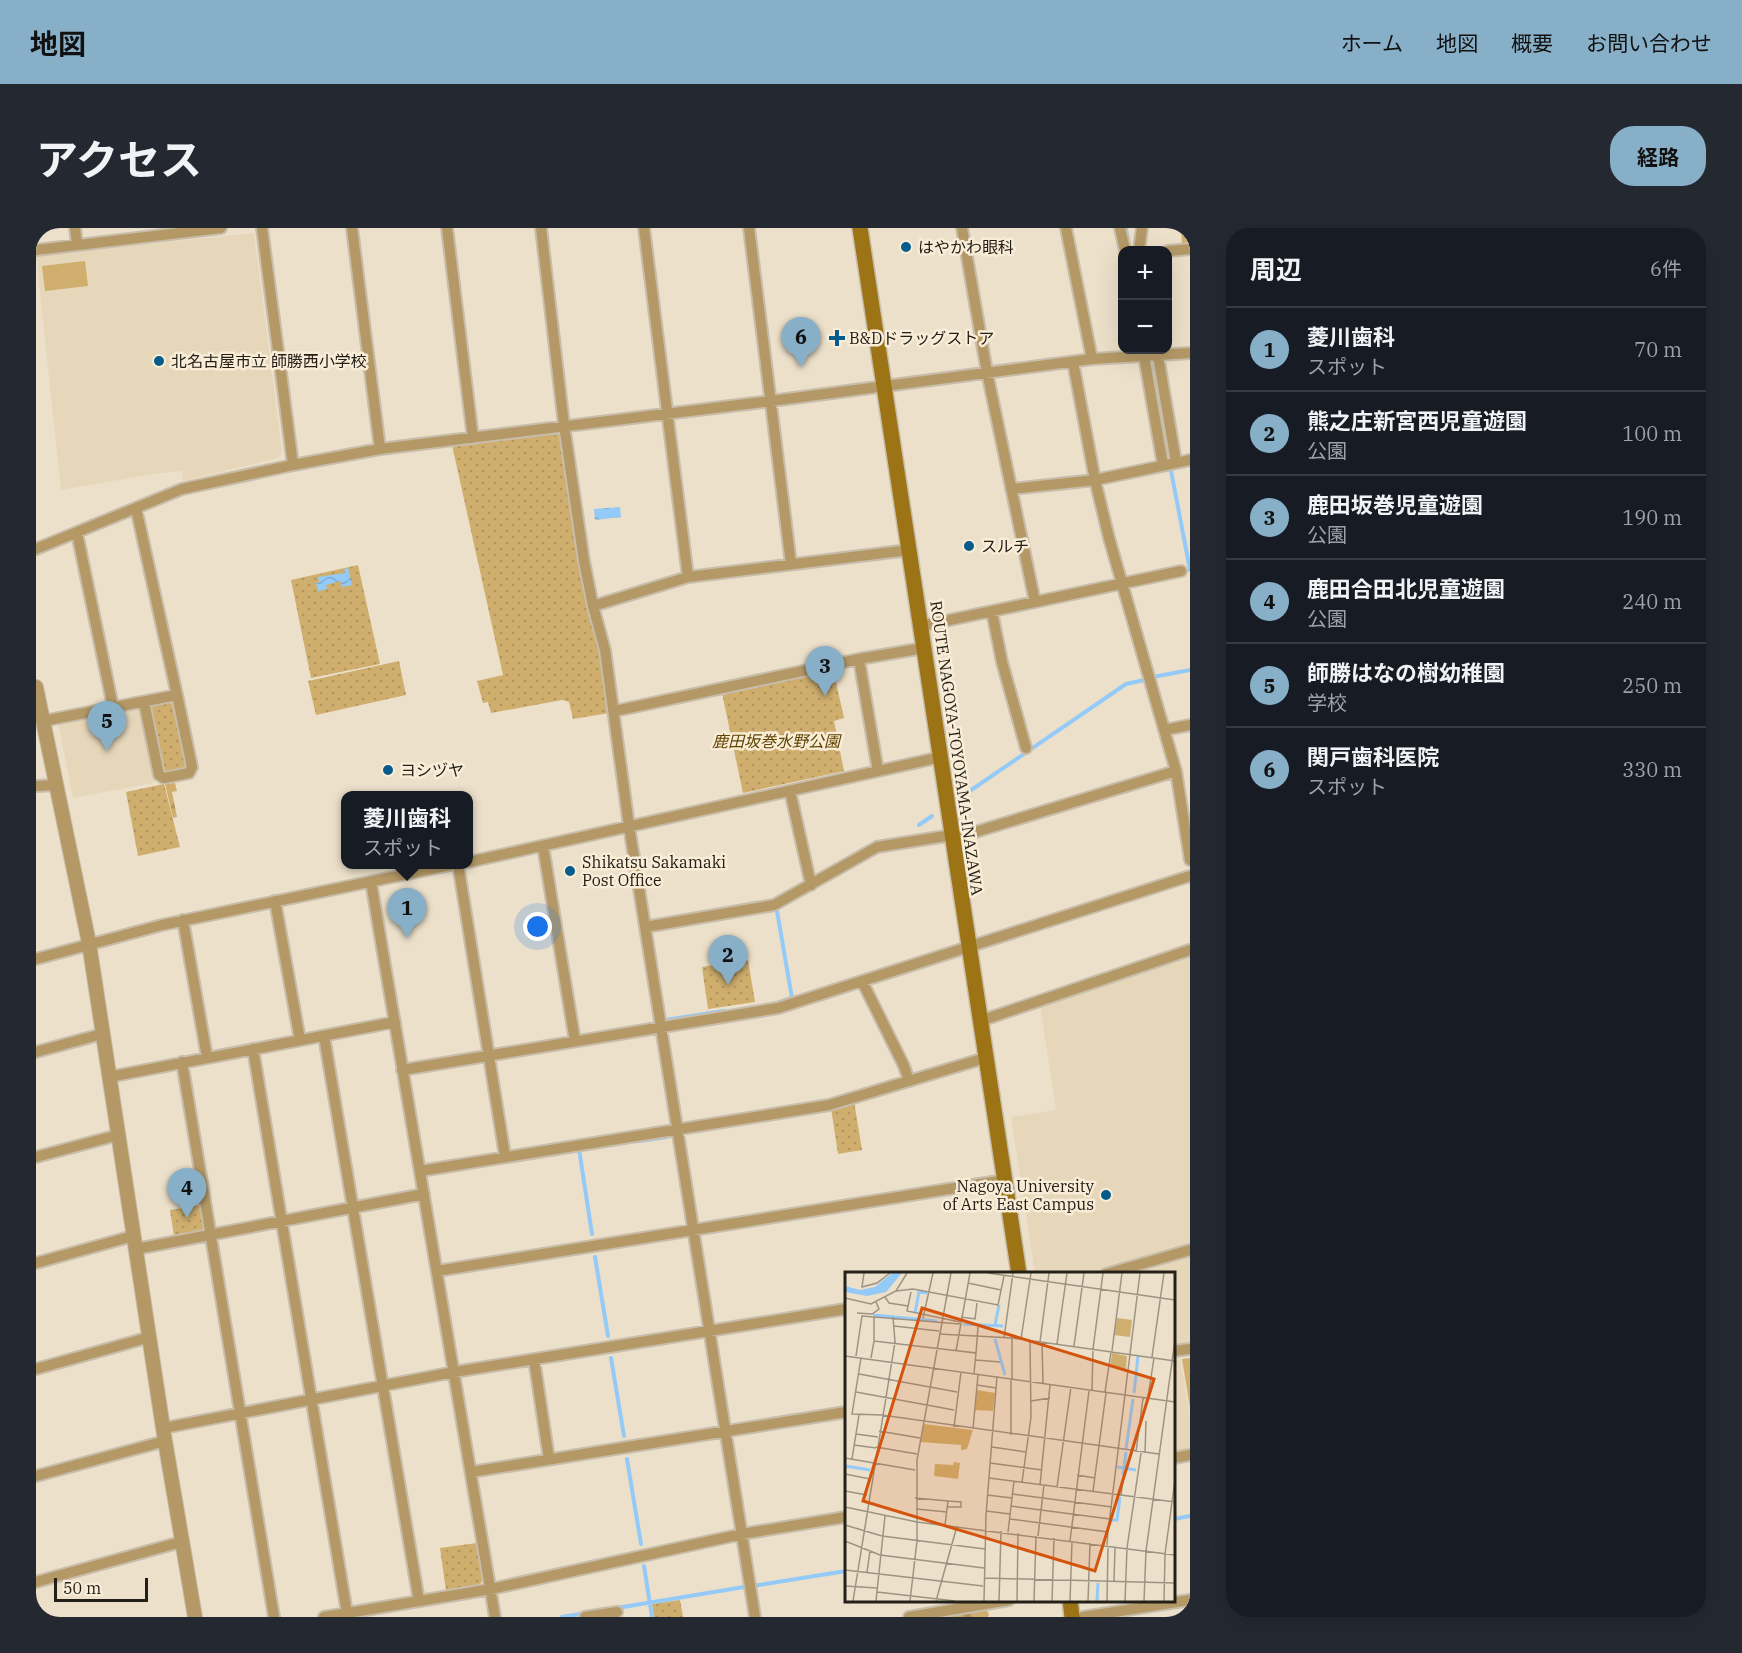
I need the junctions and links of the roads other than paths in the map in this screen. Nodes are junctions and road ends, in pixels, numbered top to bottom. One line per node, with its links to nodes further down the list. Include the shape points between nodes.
1 (75, 228): 15 (street)
2 (221, 228): 14 (street)
3 (262, 228): 37 (street)
4 (352, 228): 34 (street)
5 (447, 228): 33 (street)
6 (542, 228): 32 (street)
7 (644, 228): 31 (street)
8 (749, 228): 30 (street)
9 (860, 228): 29 (main road, ROUTE NAGOYA-TOYOYAMA-INAZAWA)
10 (962, 228): 28 (street)
11 (1066, 228): 26 (street)
12 (1120, 228): 16 (street)
13 (1142, 228): 17 (street)
14 (168, 231): 15 (street)
15 (77, 244): 19 (street)
16 (1124, 246)
17 (1140, 246)
18 (1190, 249): 20 (street)
19 (36, 250)
20 (1172, 251)
21 (1172, 353): 22 (street)
22 (1190, 353)
23 (1135, 354): 26 (street)
24 (1144, 354): 38 (street)
25 (1157, 354): 36 (street)
26 (1092, 359): 27 (street)
27 (1073, 362): 28 (street); 39 (street)
28 (987, 372): 29 (street); 40 (street)
29 (885, 387): 30 (street); 44 (main road, ROUTE NAGOYA-TOYOYAMA-INAZAWA)
30 (771, 401): 31 (street); 45 (street)
31 (666, 414): 32 (street); 47 (street)
32 (564, 425): 33 (street); 50 (street)
33 (472, 438): 34 (street)
34 (381, 449): 37 (street)
35 (1190, 460): 36 (street)
36 (1176, 462): 38 (street)
37 (293, 465): 41 (street, via 182,489)
38 (1163, 465): 39 (street)
39 (1095, 480): 40 (street); 48 (street)
40 (1011, 489): 49 (street)
41 (136, 508): 42 (street); 56 (street)
42 (77, 532): 43 (street); 58 (street)
43 (36, 549)
44 (909, 550): 45 (street); 52 (main road, ROUTE NAGOYA-TOYOYAMA-INAZAWA)
45 (791, 564): 47 (street)
46 (1181, 571): 48 (street)
47 (688, 577): 50 (street)
48 (1123, 582): 49 (street); 62 (street)
49 (1035, 602): 51 (street)
50 (593, 606): 59 (street)
51 (992, 612): 52 (street); 63 (street)
52 (921, 626): 53 (main road, ROUTE NAGOYA-TOYOYAMA-INAZAWA)
53 (924, 648): 54 (street); 64 (main road, ROUTE NAGOYA-TOYOYAMA-INAZAWA)
54 (859, 659): 59 (street); 65 (street)
55 (36, 687): 60 (street)
56 (177, 695): 57 (street); 57 (street, via 192,767 189,772 164,778 159,775)
57 (144, 702): 58 (street)
58 (113, 707): 60 (street)
59 (615, 711): 70 (street)
60 (43, 720): 67 (street)
61 (1190, 725): 62 (street)
62 (1164, 730): 66 (street)
63 (1026, 748)
64 (941, 757): 65 (street); 72 (main road, ROUTE NAGOYA-TOYOYAMA-INAZAWA)
65 (878, 771): 69 (street)
66 (1176, 771): 71 (street); 72 (street)
67 (56, 785): 68 (street); 84 (street)
68 (36, 786)
69 (789, 790): 70 (street); 80 (street)
70 (629, 826): 73 (street); 83 (street)
71 (1188, 826): 74 (street)
72 (952, 837): 80 (street, via 877,848); 85 (main road, ROUTE NAGOYA-TOYOYAMA-INAZAWA)
73 (543, 846): 75 (street); 95 (street)
74 (1190, 860)
75 (473, 861)
76 (433, 869): 79 (street)
77 (458, 869): 98 (street)
78 (1190, 876): 85 (street)
79 (371, 882): 81 (street); 90 (street)
80 (811, 885): 83 (street, via 774,905)
81 (275, 901): 82 (street); 94 (street)
82 (183, 920): 84 (street); 99 (street)
83 (645, 927): 91 (street)
84 (89, 944): 87 (street); 92 (street)
85 (968, 947): 88 (street); 89 (main road, ROUTE NAGOYA-TOYOYAMA-INAZAWA)
86 (1190, 950): 89 (street)
87 (36, 958)
88 (862, 981): 91 (street, via 778,1008); 104 (street)
89 (980, 1021): 100 (main road, ROUTE NAGOYA-TOYOYAMA-INAZAWA)
90 (395, 1022): 93 (street); 102 (street)
91 (661, 1027): 95 (street); 105 (street)
92 (102, 1034): 97 (street); 103 (street)
93 (324, 1036): 94 (street); 112 (street)
94 (300, 1040): 96 (street)
95 (575, 1041): 98 (street)
96 (253, 1049): 99 (street); 113 (street)
97 (36, 1052)
98 (489, 1055): 102 (street); 107 (street)
99 (207, 1057): 101 (street)
100 (985, 1058): 104 (street); 110 (main road, ROUTE NAGOYA-TOYOYAMA-INAZAWA)
101 (182, 1062): 103 (street); 115 (street)
102 (402, 1070): 109 (street)
103 (109, 1077): 106 (street)
104 (909, 1081): 105 (street, via 829,1105)
105 (677, 1129): 107 (street); 114 (street)
106 (118, 1135): 108 (street); 116 (street)
107 (505, 1156): 109 (street)
108 (36, 1157)
109 (420, 1171): 111 (street)
110 (1005, 1180): 114 (street); 120 (main road, ROUTE NAGOYA-TOYOYAMA-INAZAWA)
111 (424, 1194): 112 (street); 119 (street)
112 (353, 1208): 113 (street); 130 (street)
113 (282, 1221): 115 (street); 131 (street)
114 (693, 1230): 119 (street); 123 (street)
115 (211, 1234): 116 (street); 133 (street)
116 (134, 1243): 118 (street); 124 (street)
117 (1190, 1250): 121 (street)
118 (36, 1263)
119 (437, 1271): 129 (street)
120 (1019, 1272)
121 (1113, 1272)
122 (845, 1309): 123 (street)
123 (709, 1331): 127 (street); 134 (street)
124 (150, 1337): 128 (street); 135 (street)
125 (1190, 1349): 126 (street)
126 (1175, 1351)
127 (534, 1359): 129 (street); 138 (street)
128 (36, 1370)
129 (454, 1372): 130 (street); 139 (street)
130 (383, 1386): 131 (street); 147 (street)
131 (311, 1400): 133 (street); 151 (street)
132 (845, 1412): 134 (street)
133 (240, 1414): 135 (street); 153 (street)
134 (725, 1432): 138 (street); 142 (street)
135 (164, 1435): 140 (street); 143 (street)
136 (1190, 1455): 137 (street)
137 (1175, 1458)
138 (549, 1459): 139 (street)
139 (471, 1472): 145 (street)
140 (36, 1476)
141 (845, 1517): 142 (street)
142 (742, 1534): 145 (street); 157 (street)
143 (182, 1542): 144 (street); 152 (street)
144 (36, 1582)
145 (491, 1589): 147 (street); 155 (street)
146 (1190, 1600): 160 (street)
147 (419, 1601): 151 (street)
148 (997, 1602): 158 (street)
149 (1070, 1602): 159 (main road)
150 (616, 1612): 156 (street)
151 (347, 1613): 154 (street)
152 (195, 1617)
153 (274, 1617)
154 (324, 1617)
155 (495, 1617)
156 (585, 1617)
157 (755, 1617)
158 (909, 1617)
159 (1072, 1617)
160 (1083, 1617)

